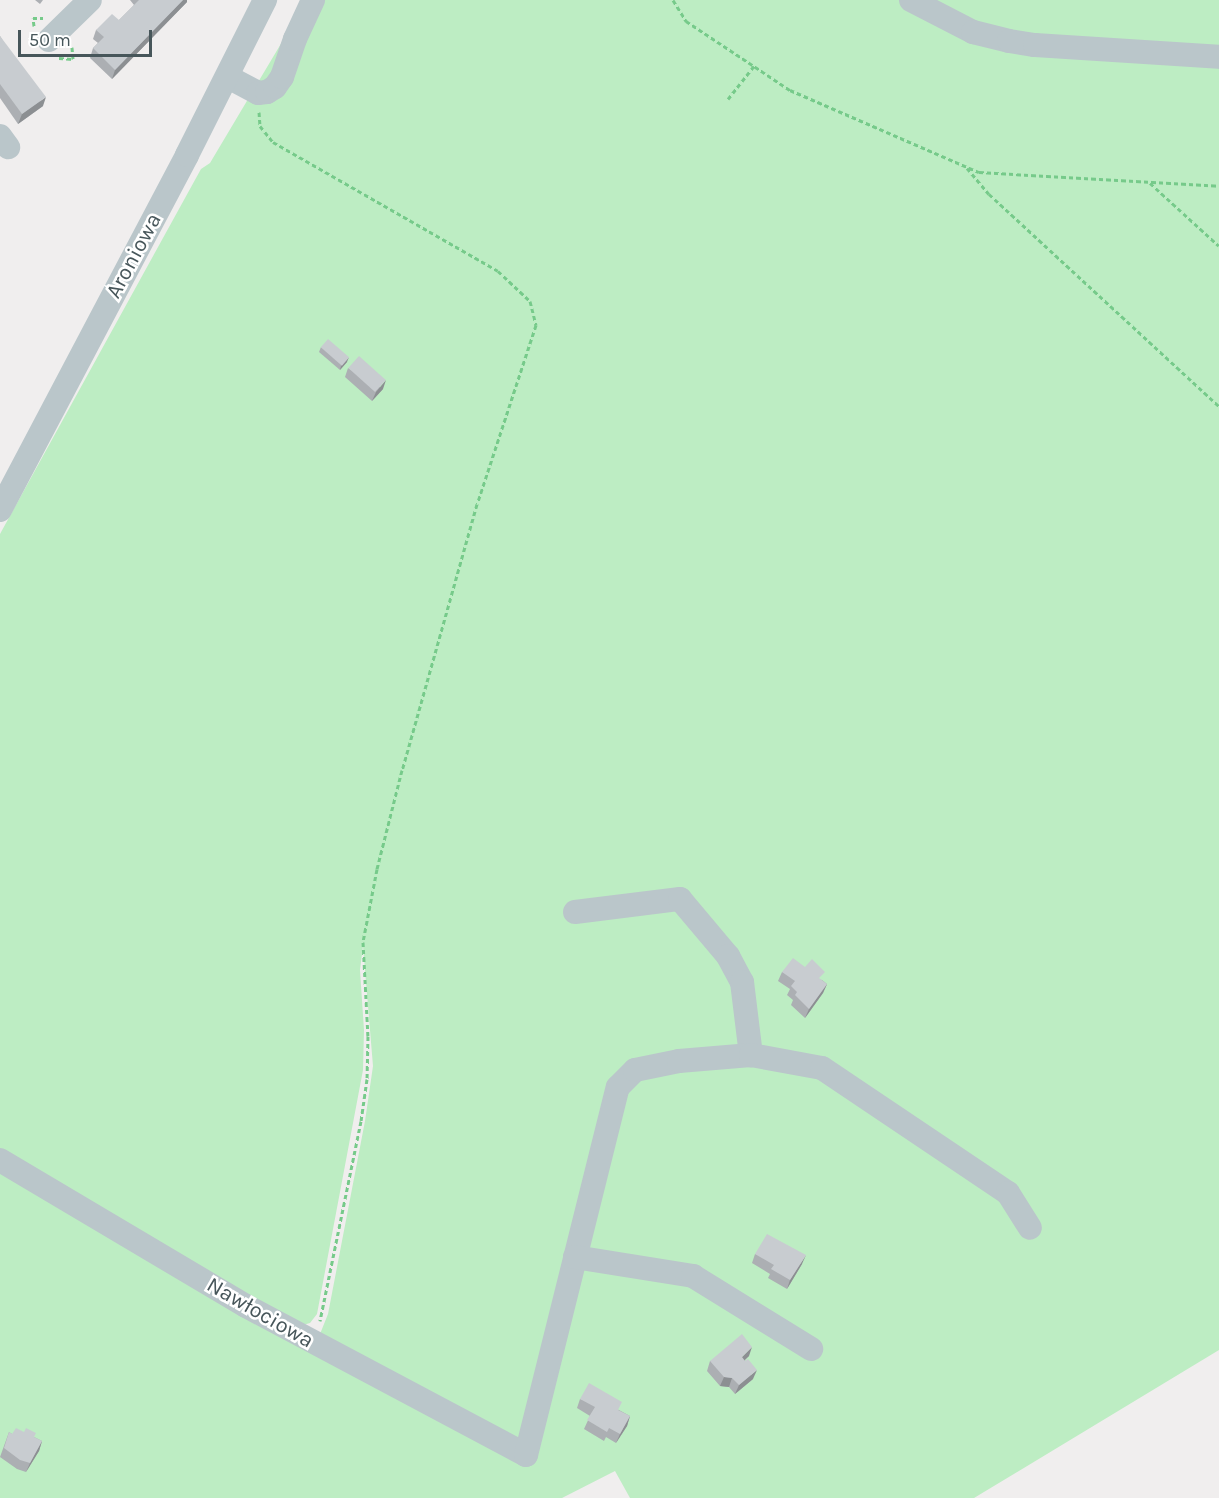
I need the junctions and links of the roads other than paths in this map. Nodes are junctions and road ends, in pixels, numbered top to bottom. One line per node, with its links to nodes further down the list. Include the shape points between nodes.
1 (90, 0): 5 (street)
2 (265, 0): 7 (street, Aroniowa)
3 (313, 0): 7 (street, via 282,77 267,92 258,93)
4 (911, 0): 6 (street, via 973,32 1017,42)
5 (49, 40)
6 (1219, 57)
7 (228, 77): 8 (street, Aroniowa)
8 (0, 510)
9 (575, 912): 10 (street, via 680,899 728,956 742,982)
10 (750, 1055): 12 (street, via 822,1068 1008,1193); 13 (street, via 679,1061 635,1070 618,1087)
11 (0, 1160): 13 (street, Nawłociowa, via 307,1340 526,1455)
12 (1030, 1228)
13 (575, 1257): 14 (street, via 693,1276)
14 (811, 1349)

